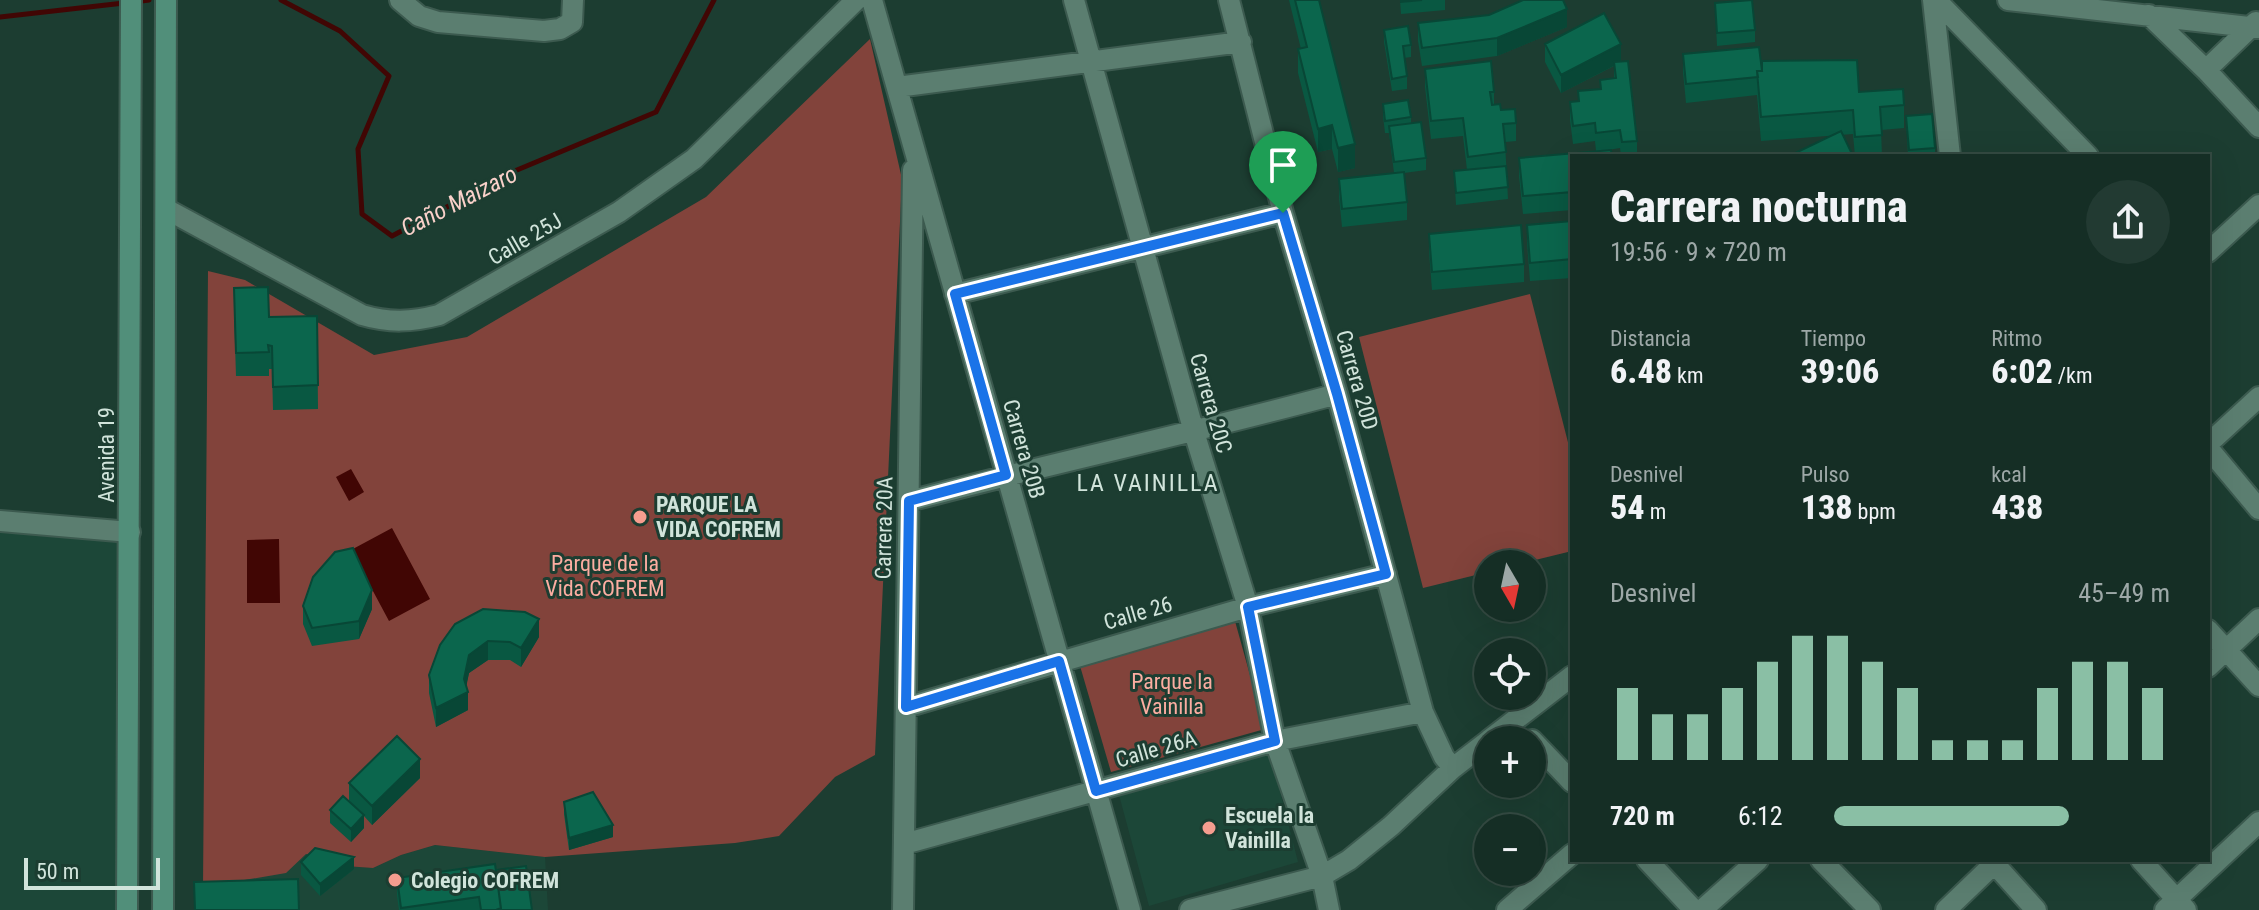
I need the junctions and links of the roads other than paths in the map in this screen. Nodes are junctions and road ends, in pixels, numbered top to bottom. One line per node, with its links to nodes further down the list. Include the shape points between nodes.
1 (131, 0): 37 (main road, Avenida 19)
2 (166, 0): 23 (main road)
3 (400, 0): 4 (street, via 419,16 438,22 544,31 572,22)
4 (573, 0)
5 (856, 0): 23 (street, Calle 25J, via 694,159 619,212 439,315 393,322 362,315)
6 (872, 0): 17 (street, Carrera 20B)
7 (1074, 0): 15 (street, Carrera 20C)
8 (1229, 0): 14 (street, Carrera 20D)
9 (1935, 0): 20 (street); 21 (street)
10 (2008, 0): 11 (street)
11 (2050, 2): 12 (street)
12 (2149, 15): 13 (street); 16 (street)
13 (2257, 25): 16 (street)
14 (1241, 42): 15 (street); 24 (street, Carrera 20D)
15 (1092, 62): 17 (street); 25 (street, Carrera 20C)
16 (2206, 70): 18 (street)
17 (897, 87): 19 (street, Carrera 20B)
18 (2259, 127)
19 (913, 148): 27 (street, Carrera 20B); 34 (street, Carrera 20A)
20 (1950, 154)
21 (2086, 154)
22 (2259, 205): 26 (street)
23 (166, 209): 71 (main road)
24 (1283, 213): 25 (street); 28 (street, Carrera 20D)
25 (1141, 247): 27 (street); 30 (street, Carrera 20C)
26 (2210, 250)
27 (955, 294): 33 (street, Carrera 20B)
28 (1337, 394): 30 (street); 38 (street, Carrera 20D)
29 (2259, 397): 31 (street)
30 (1194, 432): 33 (street); 39 (street, Carrera 20C)
31 (2210, 444)
32 (2210, 448): 35 (street)
33 (1006, 475): 34 (street); 43 (street, Carrera 20B)
34 (909, 501): 47 (street, Carrera 20A)
35 (2259, 509)
36 (0, 521): 37 (street)
37 (130, 532): 70 (main road, Avenida 19)
38 (1386, 574): 39 (street, Calle 26); 48 (street, Carrera 20D)
39 (1248, 607): 43 (street, Calle 26); 52 (street, Carrera 20C)
40 (2259, 619): 42 (street)
41 (2210, 632): 42 (street)
42 (2226, 650): 44 (street); 46 (street)
43 (1059, 661): 47 (street, Calle 26); 57 (street, Carrera 20B)
44 (2210, 665)
45 (1570, 678): 49 (street)
46 (2259, 686)
47 (906, 707): 59 (street, Carrera 20A)
48 (1423, 712): 52 (street, Calle 26A); 55 (street, Carrera 20D)
49 (1513, 721): 50 (street); 51 (street)
50 (1507, 726)
51 (1518, 726)
52 (1275, 741): 57 (street, Calle 26A); 67 (street, Carrera 20C)
53 (1474, 752): 55 (street)
54 (1546, 755): 56 (street)
55 (1453, 768): 67 (street, via 1391,826)
56 (1570, 780)
57 (1096, 791): 59 (street, Calle 26A); 73 (street, Carrera 20B)
58 (2259, 822): 68 (street)
59 (904, 844): 72 (street, Carrera 20A)
60 (1570, 856): 69 (street)
61 (1649, 862): 76 (street)
62 (1756, 862): 77 (street)
63 (1823, 862): 78 (street)
64 (1994, 862): 79 (street)
65 (1996, 862): 80 (street)
66 (2143, 862): 68 (street)
67 (1322, 876): 74 (street); 75 (street, Carrera 20C)
68 (2176, 906)
69 (1513, 908)
70 (127, 910)
71 (163, 910)
72 (903, 910)
73 (1130, 910)
74 (1190, 910)
75 (1329, 910)
76 (1694, 910)
77 (1702, 910)
78 (1870, 910)
79 (1946, 910)
80 (2036, 910)

